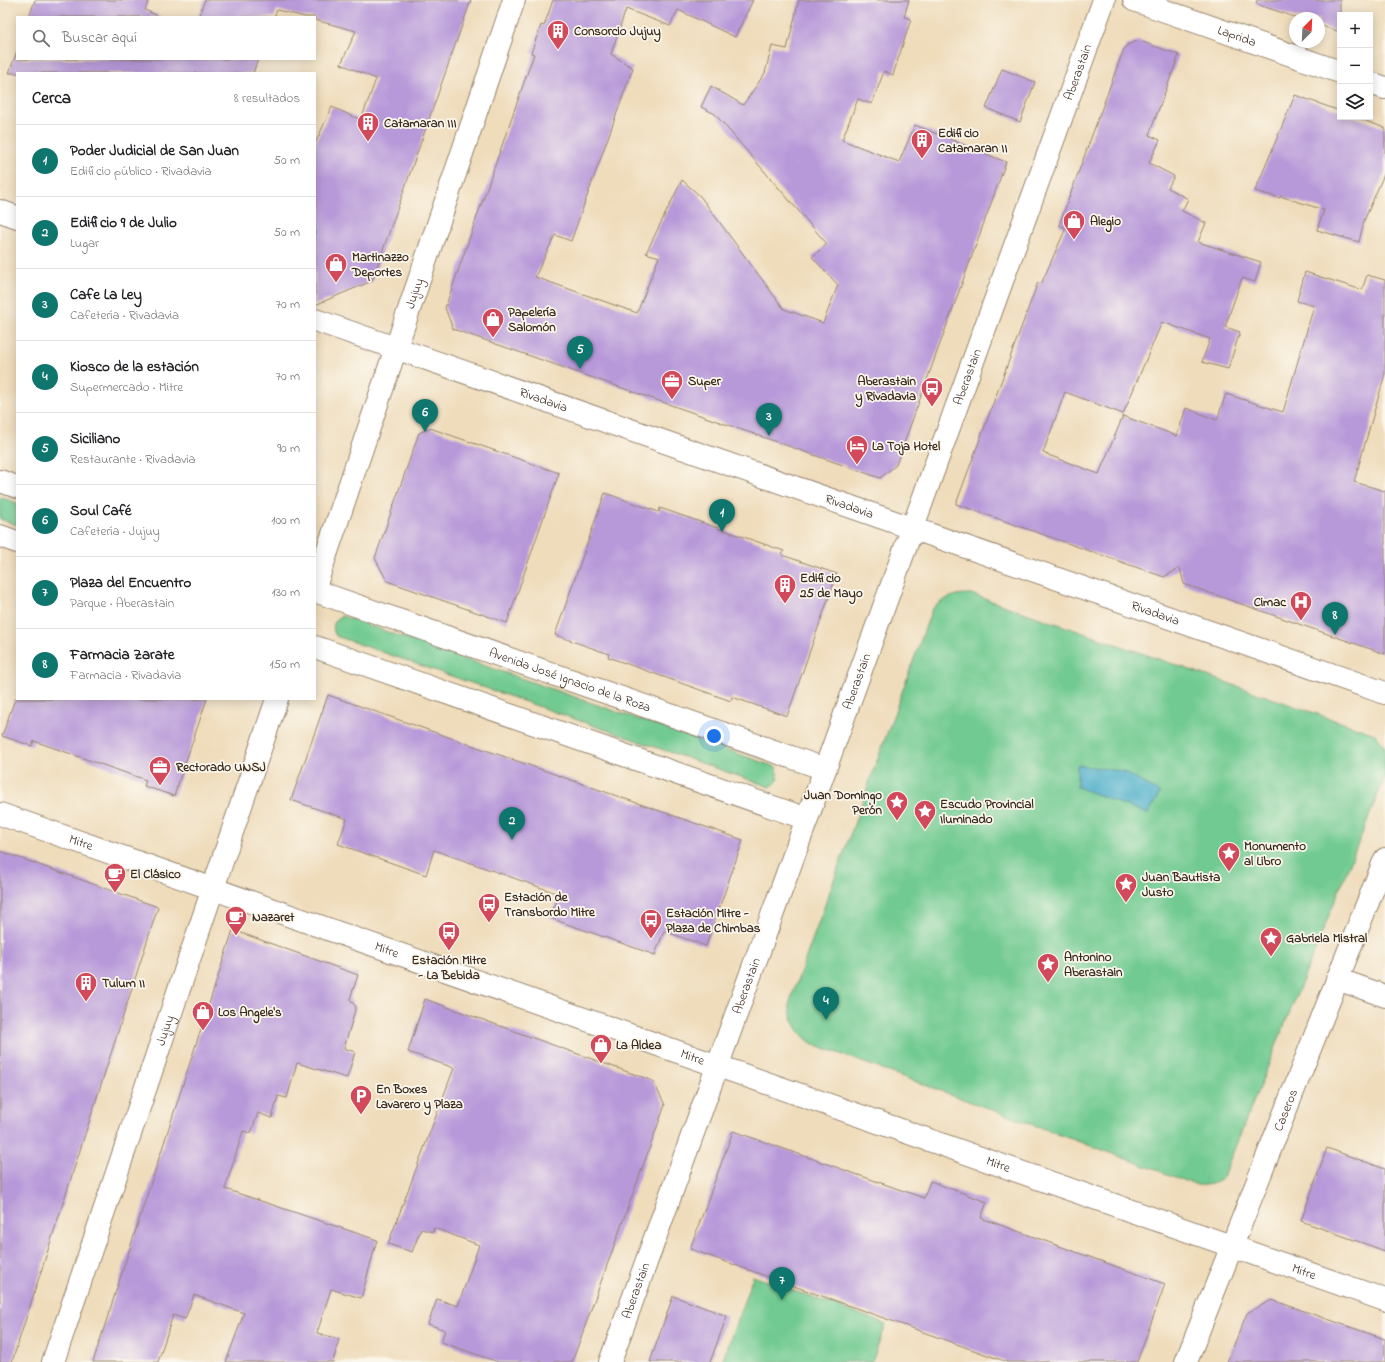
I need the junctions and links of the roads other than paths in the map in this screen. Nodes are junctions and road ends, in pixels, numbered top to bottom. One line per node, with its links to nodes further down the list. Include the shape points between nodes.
1 (514, 0): 10 (street, Jujuy)
2 (1104, 0): 13 (street, Aberastain)
3 (1134, 0): 4 (street, Laprida)
4 (1337, 71)
5 (1373, 84): 6 (street)
6 (1385, 88)
7 (0, 211): 8 (street)
8 (16, 217)
9 (316, 320): 10 (street, Rivadavia)
10 (396, 348): 13 (street, Rivadavia); 16 (street, Jujuy)
11 (0, 481): 12 (street)
12 (16, 487)
13 (912, 528): 19 (street, Rivadavia); 21 (street, Aberastain)
14 (0, 536): 15 (street)
15 (16, 542)
16 (316, 584)
17 (316, 591): 21 (street, Avenida José Ignacio de la Roza)
18 (316, 647): 23 (street)
19 (1385, 693)
20 (277, 700): 25 (street, Jujuy)
21 (825, 769): 23 (street, Aberastain)
22 (0, 814): 25 (street, Mitre)
23 (807, 819): 28 (street, Aberastain)
24 (1385, 859): 26 (street, Caseros)
25 (213, 889): 28 (street, Mitre); 31 (street, Jujuy)
26 (1337, 979): 27 (street); 29 (street, Caseros)
27 (1385, 996)
28 (717, 1066): 29 (street, Mitre); 32 (street, Aberastain)
29 (1232, 1246): 30 (street, Mitre); 33 (street, Caseros)
30 (1385, 1300)
31 (53, 1362)
32 (610, 1362)
33 (1186, 1362)

